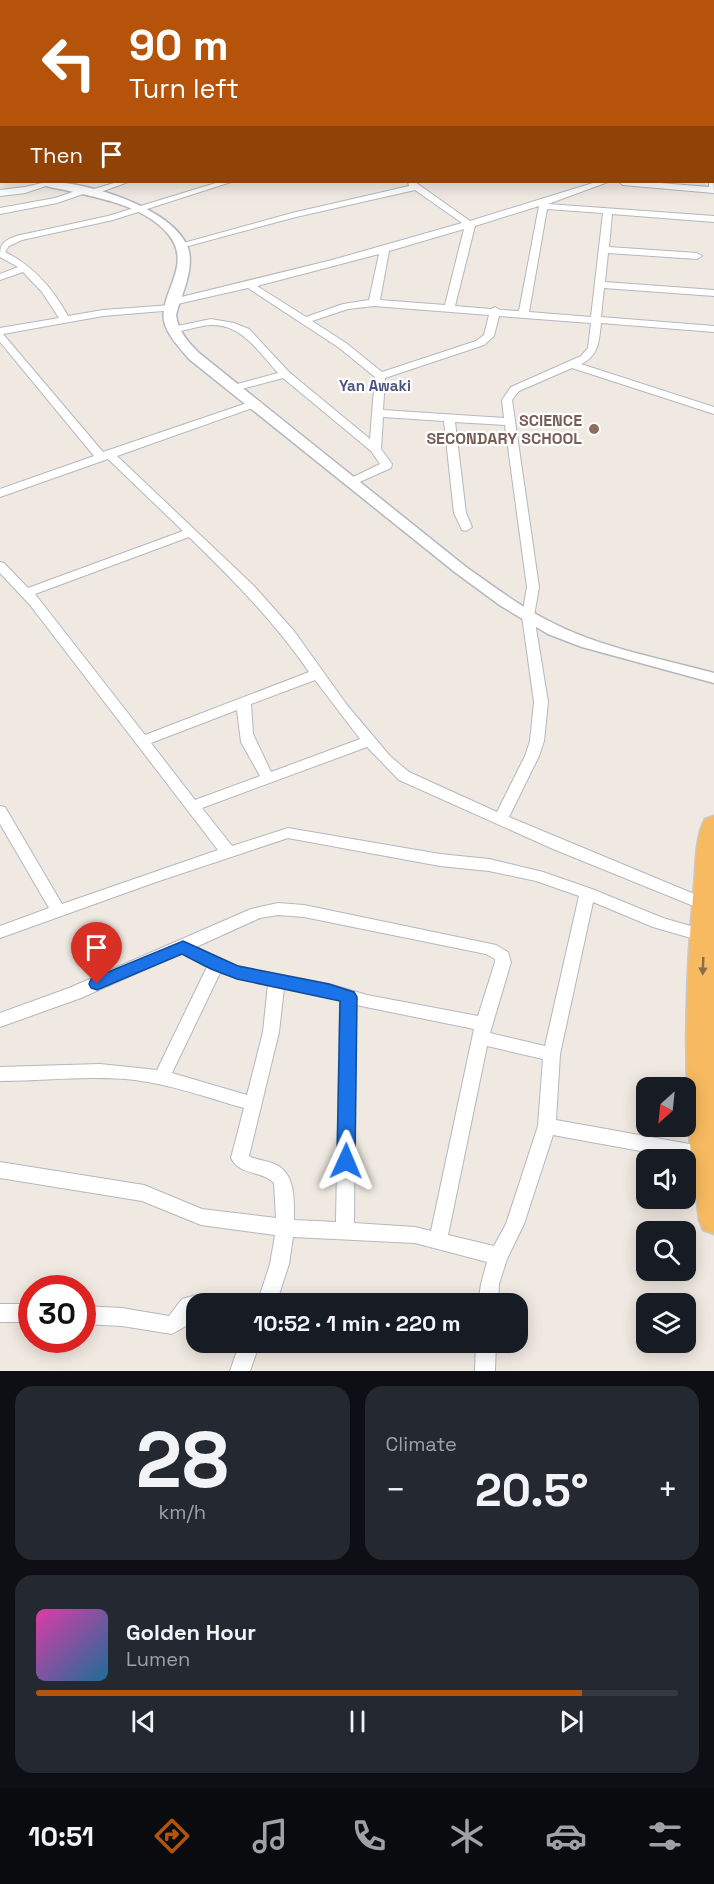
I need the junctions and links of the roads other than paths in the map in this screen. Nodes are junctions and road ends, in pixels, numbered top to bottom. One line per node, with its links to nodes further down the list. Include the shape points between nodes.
1 (45, 183): 10 (street)
2 (52, 183): 9 (street)
3 (120, 183): 9 (street)
4 (224, 183): 12 (street)
5 (601, 183): 11 (street)
6 (634, 183): 8 (street)
7 (413, 184): 16 (street); 17 (street)
8 (714, 190)
9 (87, 192): 12 (street); 13 (street)
10 (0, 193)
11 (544, 203): 14 (street); 16 (street); 30 (street)
12 (140, 208): 17 (street, via 164,223); 21 (street, via 10,241 0,253)
13 (0, 211)
14 (608, 211): 15 (street); 18 (street)
15 (714, 219)
16 (470, 225): 19 (street); 28 (street)
17 (181, 245): 27 (street, via 183,270)
18 (604, 250): 20 (street); 24 (street)
19 (384, 251): 23 (street); 26 (street)
20 (697, 256)
21 (25, 268): 22 (street); 32 (street, via 53,296)
22 (0, 277)
23 (250, 285): 27 (street); 33 (street)
24 (600, 285): 25 (street); 31 (street)
25 (714, 293)
26 (374, 303): 28 (street); 33 (street, via 346,306)
27 (172, 305): 32 (street); 35 (street)
28 (450, 307): 29 (street)
29 (495, 310): 30 (street); 40 (street, via 489,336 480,343)
30 (524, 313): 31 (street)
31 (597, 319): 34 (street); 38 (street, via 593,348 585,358)
32 (65, 320): 36 (street)
33 (306, 320): 40 (street)
34 (714, 328)
35 (172, 330): 39 (street, via 211,322 240,328); 41 (street, via 194,356)
36 (0, 331)
37 (0, 336): 48 (street)
38 (572, 364): 43 (street); 46 (street, via 515,389 507,400)
39 (285, 375): 41 (street); 47 (street)
40 (380, 376): 44 (street)
41 (234, 388): 42 (street)
42 (254, 404): 48 (street); 49 (street)
43 (714, 411)
44 (378, 413): 45 (street); 47 (street)
45 (449, 418): 46 (street); 51 (street, via 460,513)
46 (510, 422): 55 (street, via 533,587)
47 (375, 449): 49 (street, via 386,467)
48 (104, 455): 50 (street); 52 (street)
49 (351, 482): 55 (street, via 485,588)
50 (0, 493)
51 (466, 527)
52 (192, 532): 54 (street); 56 (street, via 250,589)
53 (0, 566): 54 (street)
54 (26, 593): 59 (street)
55 (528, 616): 57 (street, via 588,644); 64 (street, via 541,702 537,741)
56 (319, 673): 58 (street); 60 (street)
57 (714, 678)
58 (244, 702): 59 (street); 61 (street, via 247,743)
59 (143, 741): 62 (street)
60 (369, 741): 61 (street); 64 (street, via 414,782)
61 (268, 778): 62 (street)
62 (193, 806): 66 (street)
63 (0, 812): 69 (street)
64 (500, 820): 68 (street)
65 (714, 825): 68 (highway)
66 (228, 852): 67 (street, via 288,833 506,868); 69 (street)
67 (587, 893): 71 (street, via 659,923); 78 (street)
68 (706, 906): 71 (highway)
69 (58, 911): 70 (street)
70 (0, 932)
71 (705, 936): 83 (highway, one-way to 83, via 700,1039)
72 (183, 947): 73 (street); 76 (street); 77 (street, via 257,913 278,909 490,949 502,956 503,962)
73 (216, 965): 74 (street); 80 (street)
74 (277, 979): 75 (street); 81 (street, via 271,1032)
75 (348, 997): 77 (street); 87 (street)
76 (0, 1020)
77 (482, 1031): 78 (street); 88 (street)
78 (552, 1054): 82 (street)
79 (0, 1074): 80 (street, via 77,1070)
80 (162, 1077): 81 (street)
81 (253, 1104): 86 (street, via 240,1158 247,1165 278,1175 284,1186)
82 (547, 1125): 83 (street); 89 (street, via 515,1224)
83 (706, 1155): 85 (highway)
84 (0, 1170): 86 (street, via 144,1193 201,1217)
85 (714, 1220)
86 (287, 1228): 87 (street); 90 (street)
87 (345, 1232): 88 (street)
88 (438, 1239): 89 (street)
89 (498, 1256): 91 (street)
90 (270, 1293)
91 (489, 1293)
92 (186, 1310): 95 (street, via 172,1325)
93 (0, 1312): 94 (street)
94 (18, 1313)
95 (96, 1316)
96 (246, 1353): 98 (street)
97 (486, 1353): 99 (street)
98 (240, 1371)
99 (485, 1371)

